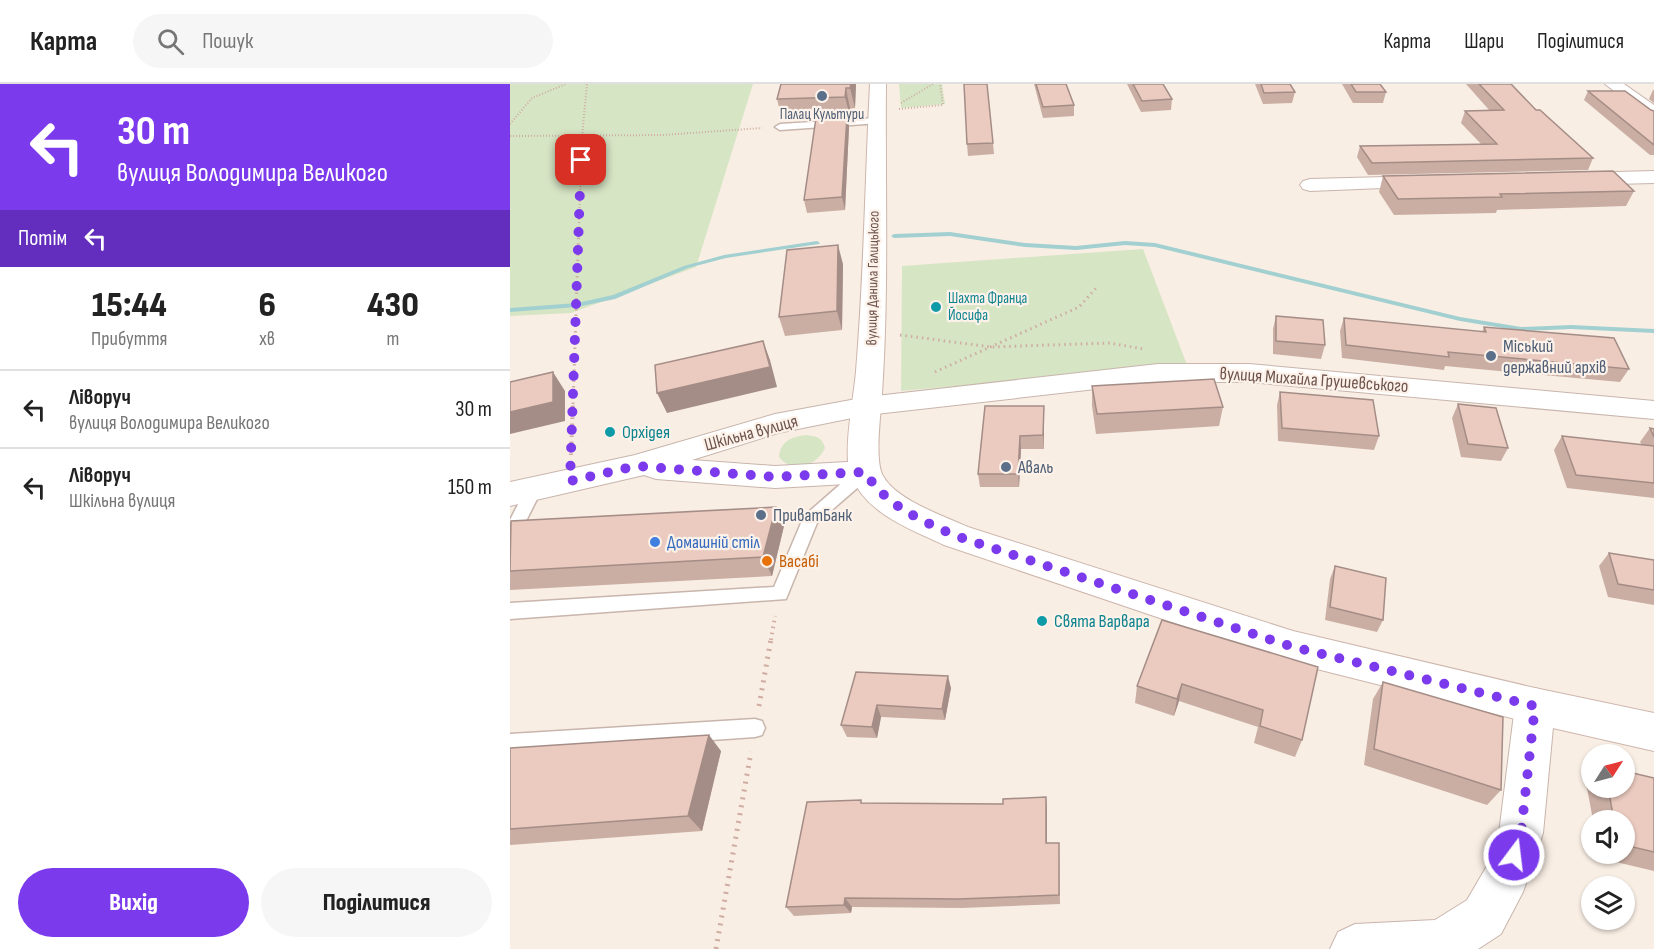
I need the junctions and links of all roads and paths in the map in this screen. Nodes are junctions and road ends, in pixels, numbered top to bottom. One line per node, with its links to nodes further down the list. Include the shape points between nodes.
1 (566, 84): 10 (path, via 532,98)
2 (587, 84): 13 (path)
3 (878, 84): 9 (street, вулиця Данила Галицького)
4 (933, 84): 7 (path)
5 (940, 84): 9 (path, via 943,105)
6 (1613, 84): 8 (street)
7 (899, 105)
8 (1654, 113)
9 (883, 115): 11 (lane); 22 (street, вулиця Данила Галицького)
10 (510, 124)
11 (780, 127): 13 (path)
12 (510, 136): 13 (path)
13 (582, 137): 26 (path)
14 (1654, 177): 15 (street)
15 (1559, 179)
16 (1440, 182): 17 (street)
17 (1310, 184)
18 (1097, 287): 20 (path, via 1079,307)
19 (891, 334): 20 (path)
20 (991, 347): 21 (path)
21 (930, 375)
22 (867, 406): 23 (street, вулиця Михайла Грушевського, via 1158,373 1249,373); 24 (street, Шкільна вулиця, via 775,424); 25 (street, вулиця Данила Галицького)
23 (1654, 410)
24 (636, 466): 25 (street, Шкільна вулиця, via 775,477); 26 (street, Шкільна вулиця)
25 (865, 472): 29 (lane, via 810,520 780,594); 31 (street, via 889,501 956,536 1293,647)
26 (570, 481): 27 (street, Шкільна вулиця)
27 (522, 491): 28 (lane)
28 (510, 536)
29 (510, 611)
30 (775, 616): 32 (path)
31 (1535, 706): 33 (street); 36 (street, via 1521,833 1507,876 1485,917 1441,944)
32 (755, 728): 34 (lane); 35 (path)
33 (1654, 732)
34 (510, 744)
35 (716, 949)
36 (1355, 949)

